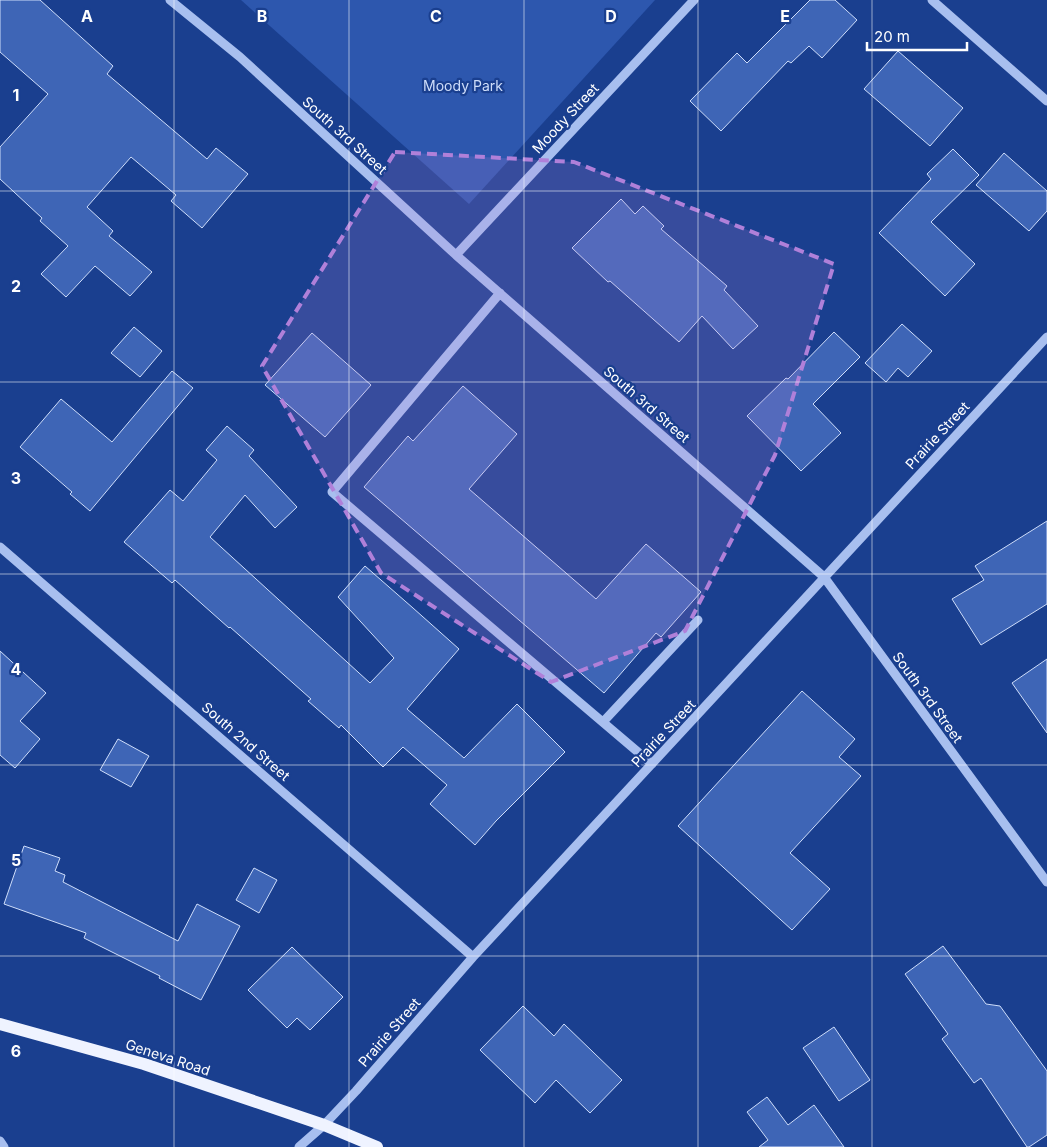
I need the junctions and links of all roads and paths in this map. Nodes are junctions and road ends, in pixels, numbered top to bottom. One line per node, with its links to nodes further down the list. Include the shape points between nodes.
1 (170, 0): 5 (street, South 3rd Street, via 240,57)
2 (694, 0): 5 (street, Moody Street)
3 (932, 0): 4 (street)
4 (1047, 101)
5 (456, 254): 6 (street, South 3rd Street)
6 (500, 293): 9 (street, South 3rd Street); 11 (street, via 332,492)
7 (1047, 337): 9 (street, Prairie Street)
8 (0, 547): 14 (street, South 2nd Street)
9 (824, 578): 12 (street, Prairie Street); 13 (street, South 3rd Street)
10 (698, 620): 11 (street)
11 (603, 722): 12 (street)
12 (652, 764): 14 (street, Prairie Street)
13 (1047, 882)
14 (473, 957): 16 (street, Prairie Street)
15 (0, 1024): 16 (main road, Geneva Road, via 144,1064)
16 (324, 1125): 19 (street, Prairie Street); 20 (main road)
17 (0, 1141): 18 (street)
18 (4, 1147)
19 (299, 1147)
20 (378, 1147)

